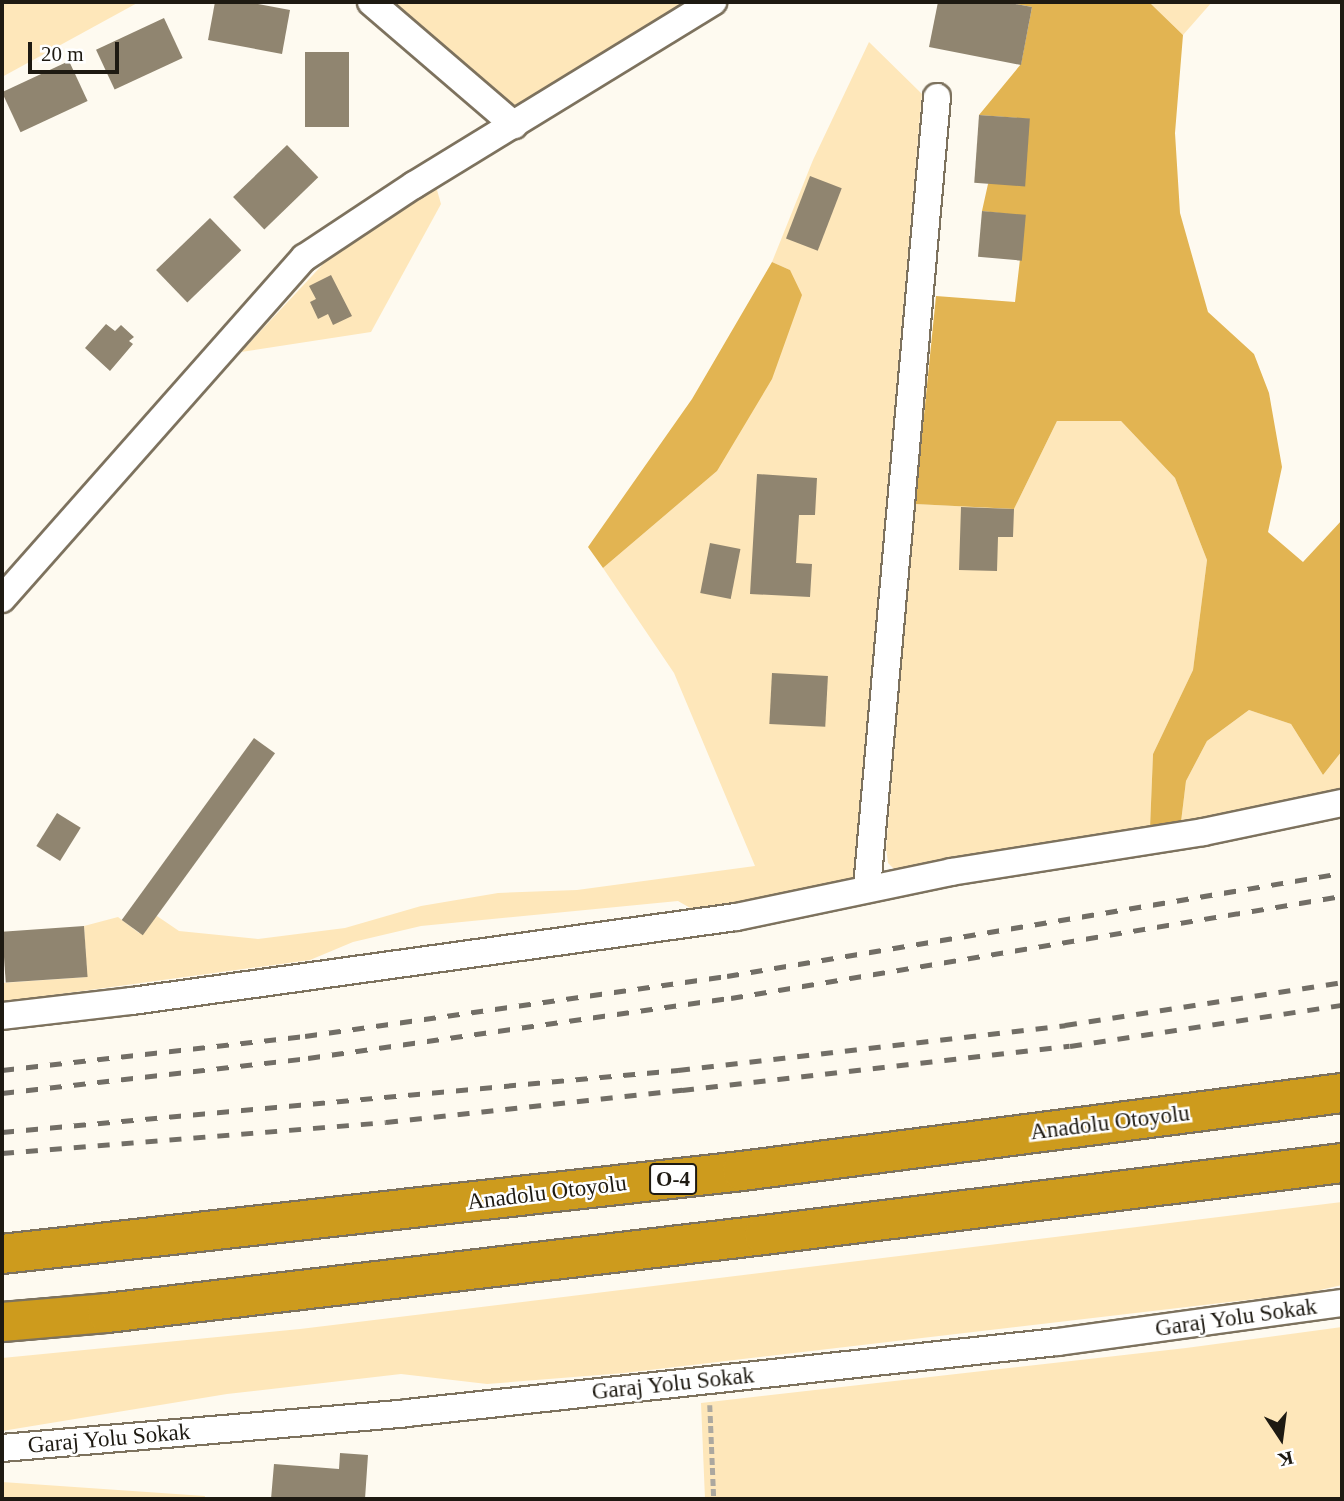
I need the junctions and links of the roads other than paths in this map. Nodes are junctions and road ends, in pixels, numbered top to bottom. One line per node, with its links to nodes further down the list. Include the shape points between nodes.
1 (371, 2): 4 (street)
2 (713, 2): 4 (street)
3 (937, 97): 7 (street)
4 (514, 125): 5 (street, via 304,258)
5 (2, 600)
6 (1342, 803): 7 (street, via 1203,832)
7 (867, 888): 8 (street, via 736,916)
8 (2, 1016)
9 (1342, 1093): 11 (highway, Anadolu Otoyolu / O-4, via 741,1171)
10 (1342, 1163): 13 (highway, via 750,1237)
11 (2, 1254)
12 (1342, 1303): 14 (street, Garaj Yolu Sokak, via 1057,1342 407,1413)
13 (2, 1322)
14 (2, 1448)

